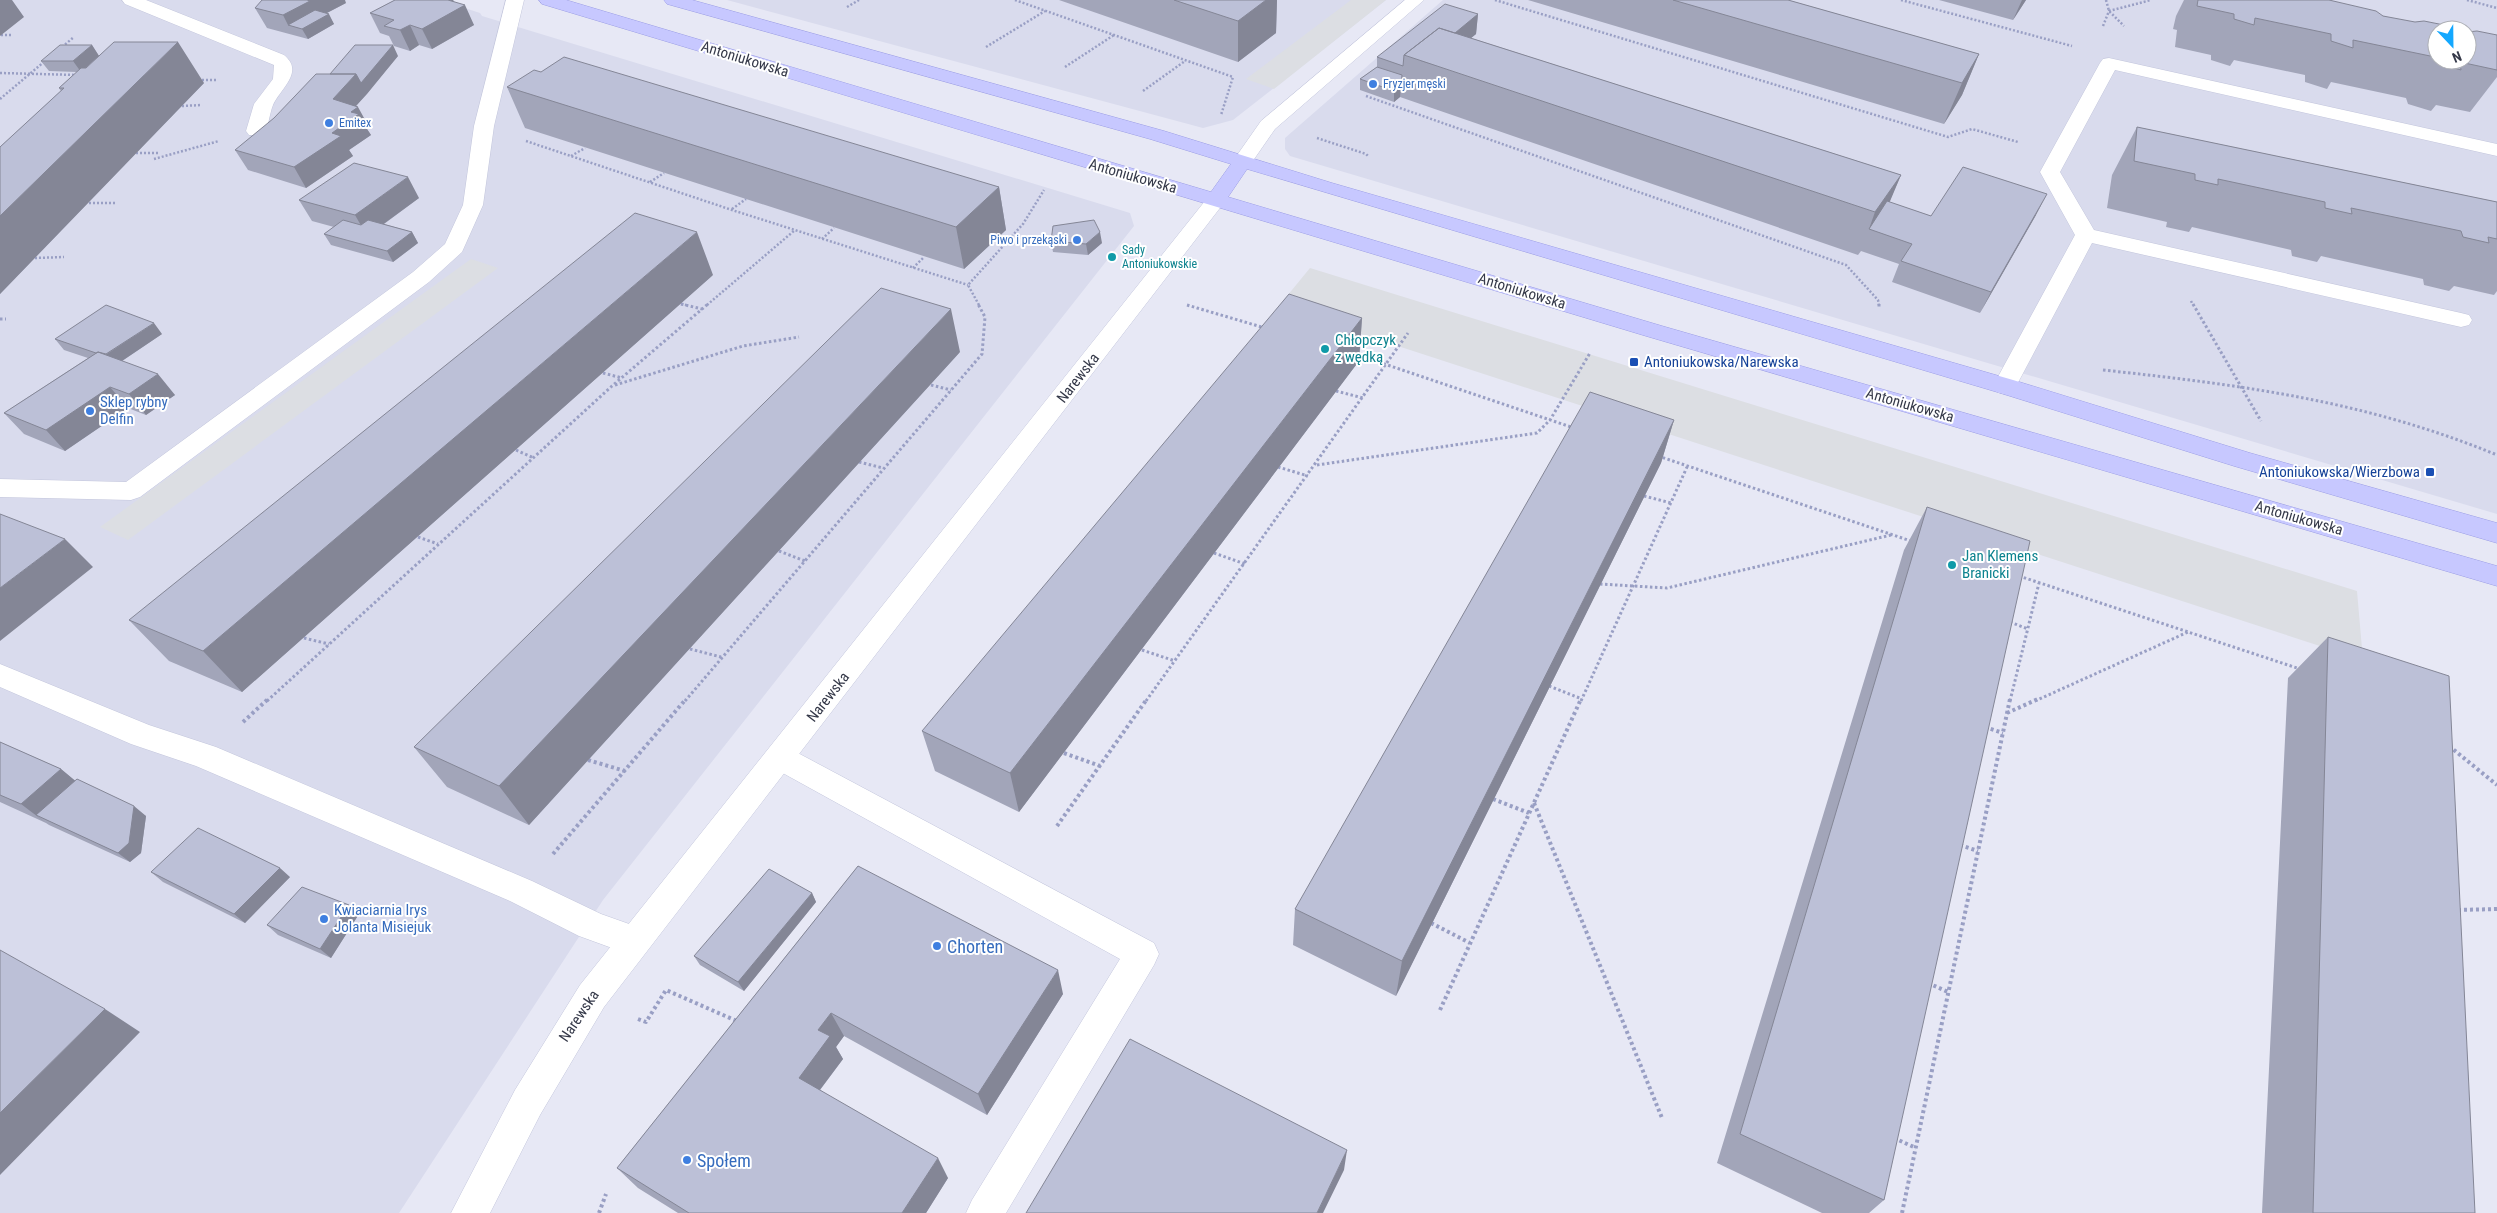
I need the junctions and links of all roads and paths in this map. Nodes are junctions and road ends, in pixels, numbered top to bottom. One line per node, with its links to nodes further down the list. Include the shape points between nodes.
1 (132, 0): 36 (street, via 283,63 282,79 264,104)
2 (515, 0): 35 (street)
3 (548, 0): 49 (main road, Antoniukowska)
4 (673, 0): 44 (main road)
5 (1015, 0): 12 (path)
6 (1415, 0): 44 (street, via 1268,125)
7 (1495, 0): 41 (path, via 1948,137 1972,129)
8 (1901, 0): 18 (path)
9 (2106, 0): 13 (path)
10 (2467, 0): 11 (path)
11 (2497, 8)
12 (1045, 11): 16 (path); 20 (path)
13 (2109, 11)
14 (1, 35): 15 (path)
15 (13, 35)
16 (1114, 35): 22 (path); 23 (path)
17 (74, 37): 19 (path)
18 (2074, 46)
19 (60, 49)
20 (980, 50)
21 (52, 55): 25 (path)
22 (1185, 60): 29 (path); 34 (path, via 1233,77)
23 (1059, 71)
24 (0, 73): 25 (path)
25 (30, 74): 26 (path); 31 (path)
26 (84, 75)
27 (190, 80): 28 (path)
28 (217, 80)
29 (1141, 93)
30 (1364, 95): 66 (path, via 1846,265 1878,300)
31 (0, 99)
32 (182, 106): 33 (path)
33 (202, 106)
34 (1223, 114)
35 (484, 126): 42 (path); 99 (street, via 473,205 454,247 421,277 131,491)
36 (256, 131): 43 (path)
37 (585, 148): 42 (path)
38 (2497, 150): 41 (street, via 2109,63)
39 (136, 153): 40 (path)
40 (160, 153)
41 (2060, 155): 55 (street, via 2050,172)
42 (571, 156): 46 (path)
43 (154, 159)
44 (1243, 160): 49 (main road); 81 (main road, via 1325,187)
45 (664, 173): 46 (path)
46 (650, 183): 52 (path)
47 (1048, 183): 62 (path, via 1023,224)
48 (746, 199): 52 (path)
49 (1216, 200): 112 (main road, Antoniukowska); 135 (street, Narewska)
50 (89, 203): 51 (path)
51 (115, 203)
52 (732, 210): 54 (path)
53 (834, 228): 56 (path)
54 (795, 230): 56 (path); 65 (path)
55 (2086, 235): 57 (street); 81 (street)
56 (821, 239): 61 (path)
57 (2164, 252): 69 (street); 82 (path)
58 (924, 256): 61 (path)
59 (64, 257): 60 (path)
60 (36, 258)
61 (913, 268): 62 (path)
62 (968, 285): 83 (path, via 985,317 982,354)
63 (681, 304): 65 (path)
64 (1187, 305): 70 (path)
65 (702, 309): 78 (path)
66 (1880, 309)
67 (0, 319): 68 (path)
68 (6, 319)
69 (2461, 320)
70 (1270, 329)
71 (1408, 333): 75 (path)
72 (799, 337): 80 (path, via 743,346)
73 (1593, 348): 86 (path)
74 (1350, 353): 75 (path)
75 (1386, 365): 85 (path); 86 (path)
76 (2100, 370): 82 (path)
77 (603, 373): 78 (path)
78 (622, 378): 80 (path)
79 (931, 385): 83 (path)
80 (612, 386): 92 (path)
81 (2005, 386): 102 (main road, via 2243,460)
82 (2240, 388): 87 (path); 91 (path, via 2306,397 2379,414)
83 (951, 390): 97 (path)
84 (1336, 391): 85 (path)
85 (1363, 398): 94 (path)
86 (1550, 420): 88 (path); 94 (path, via 1537,432)
87 (2266, 428)
88 (1579, 430)
89 (516, 450): 92 (path)
90 (1654, 454): 96 (path)
91 (2497, 455)
92 (534, 458): 105 (path)
93 (859, 462): 97 (path)
94 (1316, 465): 98 (path)
95 (1278, 467): 98 (path)
96 (1687, 467): 101 (path); 103 (path)
97 (884, 468): 109 (path)
98 (1308, 476): 110 (path)
99 (0, 488)
100 (1644, 496): 101 (path)
101 (1670, 503): 115 (path)
102 (2497, 533)
103 (1891, 534): 106 (path); 115 (path, via 1667,588)
104 (418, 537): 105 (path)
105 (438, 544): 120 (path)
106 (1919, 544)
107 (779, 551): 109 (path)
108 (1214, 553): 110 (path)
109 (805, 561): 123 (path)
110 (1245, 564): 124 (path)
111 (2012, 574): 113 (path)
112 (2497, 576)
113 (2039, 583): 117 (path); 118 (path)
114 (1600, 584): 115 (path)
115 (1633, 586): 128 (path)
116 (2003, 620): 117 (path)
117 (2028, 629): 129 (path)
118 (2189, 632): 125 (path); 129 (path)
119 (304, 638): 120 (path)
120 (329, 644): 134 (path)
121 (690, 649): 123 (path)
122 (1142, 650): 124 (path)
123 (722, 657): 138 (path)
124 (1175, 661): 137 (path)
125 (2309, 671)
126 (0, 675): 134 (street, via 141,735)
127 (1549, 686): 128 (path)
128 (1582, 699): 141 (path)
129 (2007, 713): 131 (path)
130 (1979, 724): 131 (path)
131 (2002, 733): 145 (path)
132 (2444, 749): 139 (path, via 2443,740)
133 (1064, 753): 137 (path)
134 (205, 756): 146 (street)
135 (781, 758): 152 (street, Narewska); 163 (street, via 1142,954)
136 (588, 760): 138 (path)
137 (1100, 766): 143 (path)
138 (625, 771): 146 (path)
139 (2497, 785)
140 (1493, 799): 142 (path)
141 (1533, 803): 142 (path); 157 (path)
142 (1529, 814): 153 (path)
143 (1057, 826)
144 (1951, 842): 145 (path)
145 (1978, 851): 155 (path)
146 (521, 891): 152 (street)
147 (2456, 900): 148 (path)
148 (2456, 910): 149 (path); 150 (path)
149 (2497, 910)
150 (2457, 919)
151 (1431, 923): 153 (path)
152 (634, 942): 161 (street, Narewska, via 592,996 550,1060 512,1126)
153 (1470, 943): 156 (path)
154 (1919, 979): 155 (path)
155 (1948, 992): 159 (path)
156 (1440, 1010)
157 (1662, 1118)
158 (1892, 1136): 159 (path)
159 (1916, 1148): 164 (path)
160 (606, 1194): 162 (path)
161 (470, 1213)
162 (599, 1213)
163 (985, 1213)
164 (1902, 1213)

